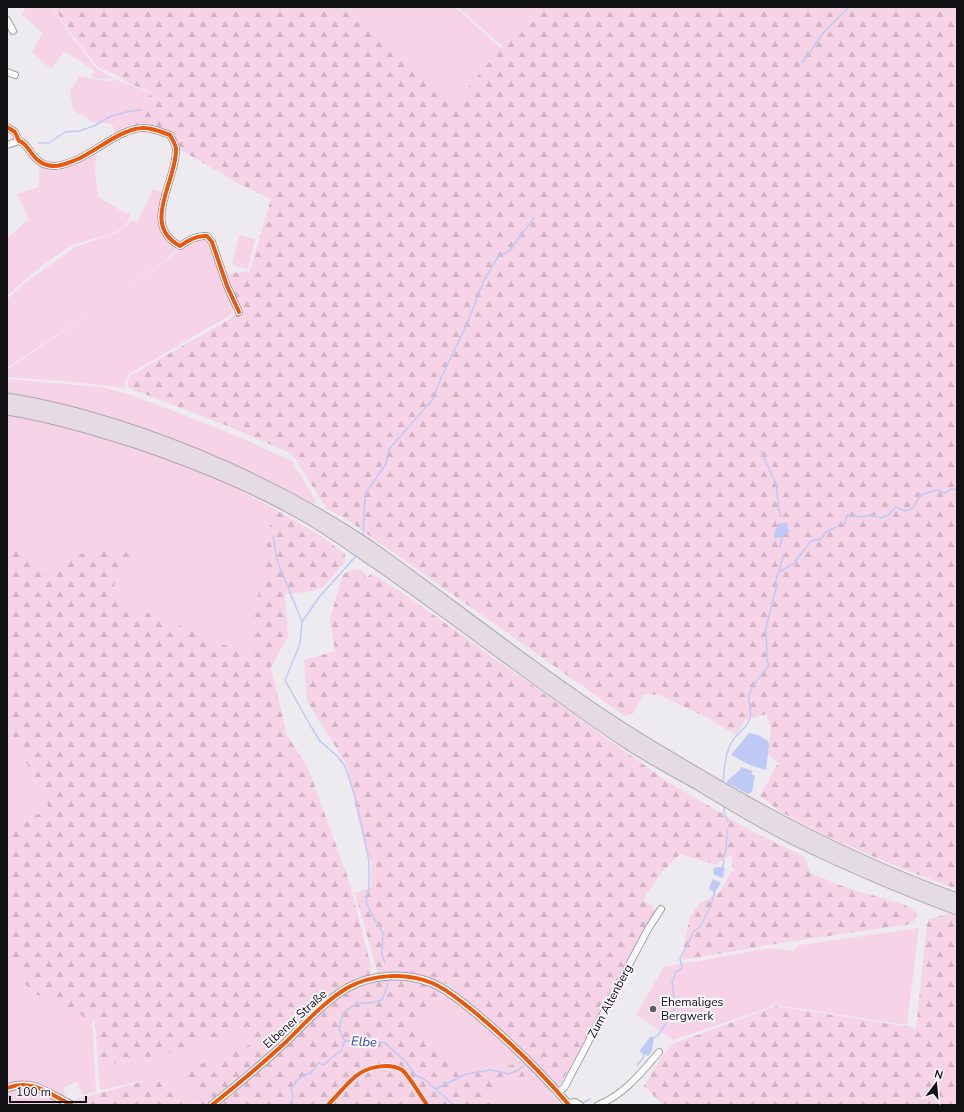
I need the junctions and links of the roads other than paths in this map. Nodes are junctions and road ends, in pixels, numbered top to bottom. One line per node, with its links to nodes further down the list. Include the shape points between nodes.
1 (7, 20): 2 (street)
2 (13, 31)
3 (7, 72): 4 (street)
4 (15, 76)
5 (7, 128): 6 (street, via 15,132)
6 (19, 141): 7 (street); 8 (street, via 24,143 36,159 56,166 86,155 137,128 153,129 170,135 176,148 173,170 162,205 165,232 180,246 201,235 207,236 212,242)
7 (7, 145)
8 (239, 312)
9 (7, 399): 11 (highway, via 36,403 100,420 201,456 245,475)
10 (7, 409): 11 (highway, via 99,430 203,466)
11 (333, 528): 12 (highway, via 666,760 758,820)
12 (827, 850): 13 (highway); 15 (highway, via 897,886)
13 (957, 899)
14 (661, 909): 18 (street, Zum Altenberg, via 564,1088)
15 (957, 909)
16 (659, 1052): 23 (street, via 616,1096)
17 (7, 1088): 20 (street, via 22,1084 39,1088)
18 (558, 1092): 19 (street, Elbener Straße); 21 (street, Elbener Straße, via 494,1030 448,992 414,977 402,976 358,983 334,997)
19 (568, 1104): 22 (street, via 574,1102)
20 (72, 1105)
21 (212, 1105)
22 (580, 1105)
23 (598, 1105)

